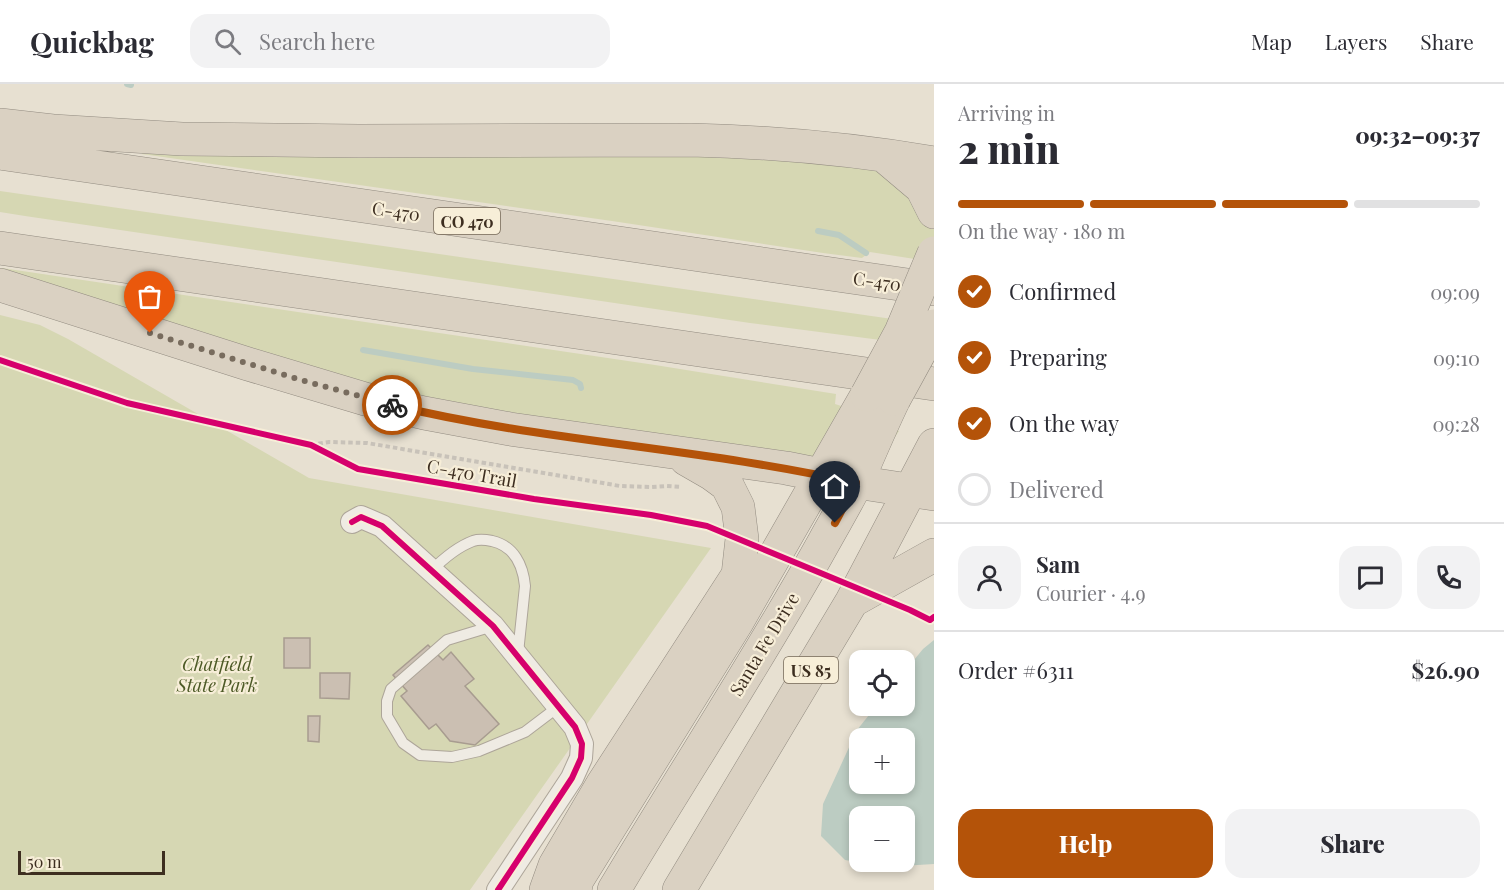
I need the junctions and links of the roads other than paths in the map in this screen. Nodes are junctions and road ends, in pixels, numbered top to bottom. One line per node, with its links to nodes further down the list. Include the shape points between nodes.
1 (0, 125): 2 (highway, via 182,139 691,140)
2 (825, 148): 3 (highway); 5 (highway)
3 (934, 151)
4 (0, 153): 11 (highway, C-470 / CO 470)
5 (883, 155): 6 (highway); 7 (highway, via 922,188)
6 (934, 163)
7 (934, 212)
8 (0, 248): 13 (highway)
9 (934, 253): 14 (highway, bridge, via 901,332)
10 (0, 285): 16 (highway, via 194,347 424,413)
11 (934, 289)
12 (934, 326): 14 (highway, Santa Fe Drive / US 85, bridge)
13 (934, 384)
14 (881, 397): 17 (highway); 18 (highway, Santa Fe Drive / US 85, via 874,441)
15 (934, 445): 19 (highway, US 85)
16 (677, 453): 17 (highway); 28 (highway, via 727,485 738,507 742,539 738,574 602,785 555,865)
17 (821, 475): 18 (highway); 29 (highway, via 737,622 577,880)
18 (856, 483): 19 (highway); 30 (highway, Santa Fe Drive / US 85, via 750,669)
19 (922, 492): 23 (highway, US 85)
20 (352, 522): 22 (street, via 361,517 382,526)
21 (934, 555): 23 (highway)
22 (431, 571): 24 (street); 25 (lane, via 446,556 475,540 503,544 514,553 525,586)
23 (852, 601): 31 (highway, US 85)
24 (493, 626): 25 (street); 26 (lane, via 447,640 391,689 387,716 403,743 420,755 453,757 479,751 525,732)
25 (517, 656): 26 (street)
26 (558, 707): 27 (street, via 575,727 582,744 581,758 572,778)
27 (498, 890)
28 (546, 890)
29 (575, 890)
30 (614, 890)
31 (679, 890)

